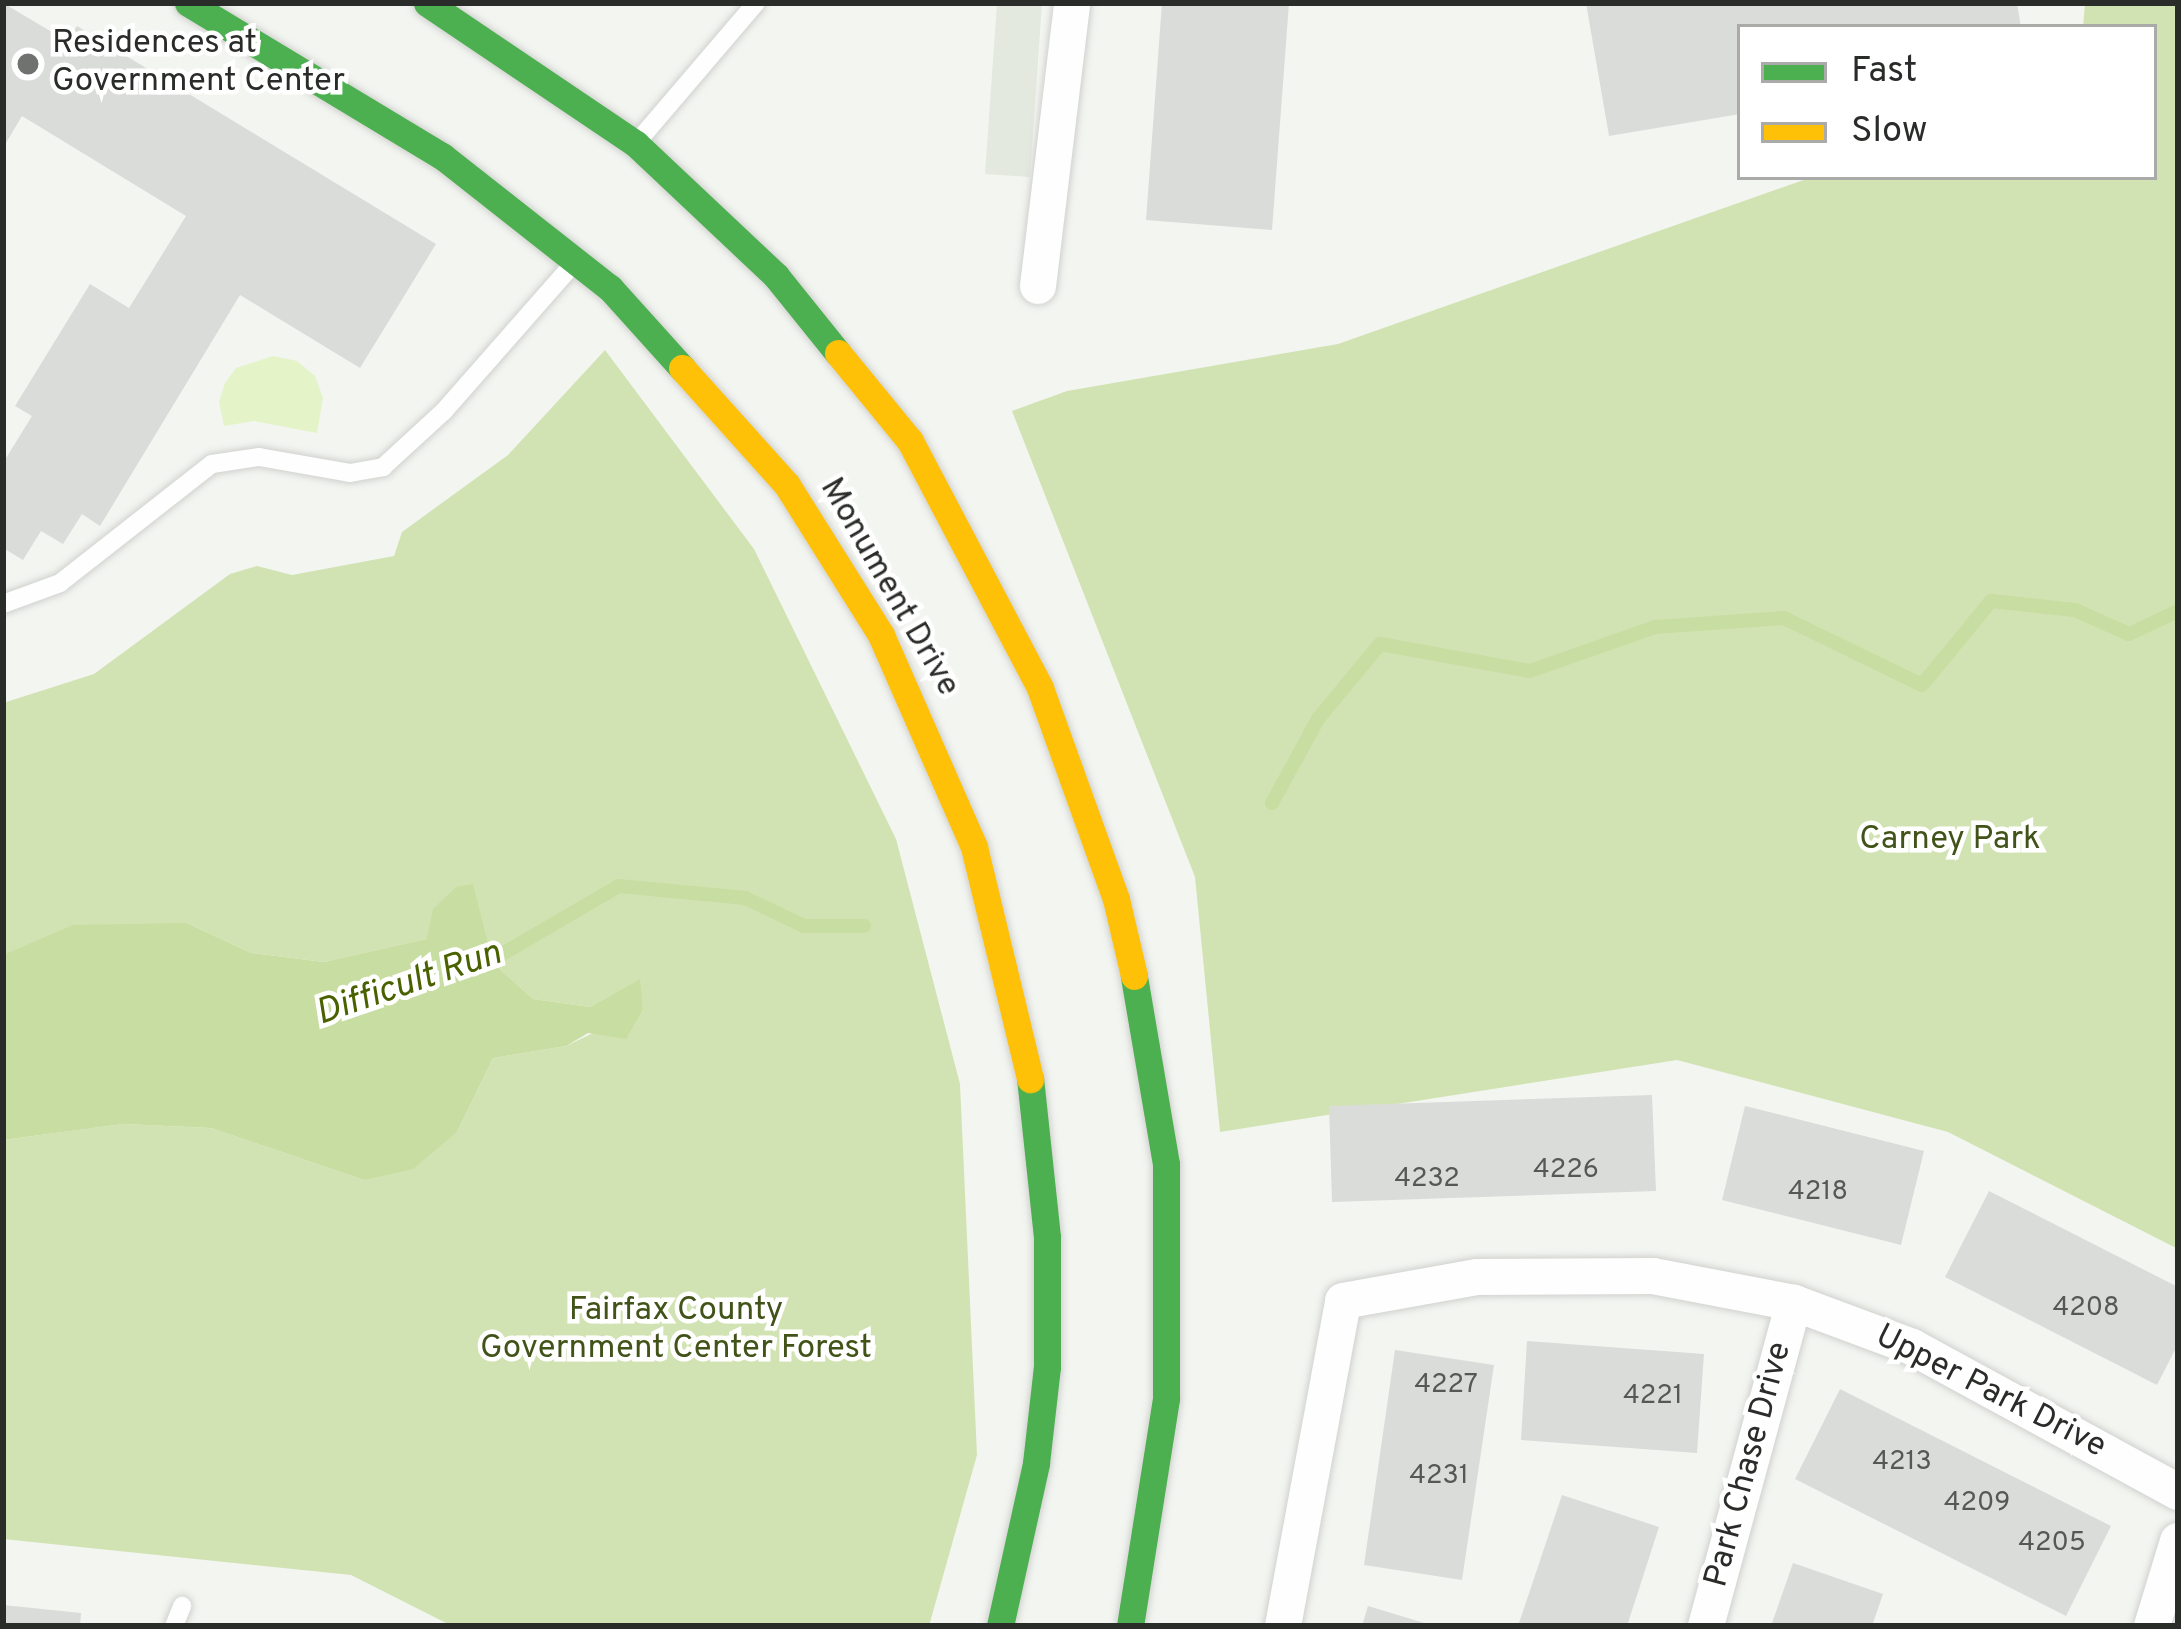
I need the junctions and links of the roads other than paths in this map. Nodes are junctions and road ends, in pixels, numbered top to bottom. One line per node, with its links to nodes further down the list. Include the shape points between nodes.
1 (188, 3): 6 (main road, Monument Drive, via 442,156)
2 (428, 3): 5 (main road)
3 (756, 3): 5 (lane)
4 (1072, 3): 7 (street)
5 (635, 144): 15 (main road, via 776,276 910,441 1017,636 1098,837 1154,1066 1171,1260 1162,1437)
6 (577, 259): 8 (lane, via 445,411 383,466 350,473 259,457 212,464 60,583); 14 (main road, Monument Drive, via 729,412 811,520 881,635 974,847 1027,1058 1047,1238 1047,1367 1036,1463)
7 (1038, 286)
8 (3, 604)
9 (1794, 1303): 10 (street, Upper Park Drive, via 1912,1347); 16 (street, Upper Park Drive, via 1653,1276 1478,1277 1343,1300); 17 (street, Park Chase Drive)
10 (2178, 1492)
11 (2178, 1541): 18 (street)
12 (182, 1606): 13 (lane)
13 (175, 1626)
14 (1000, 1626)
15 (1130, 1626)
16 (1283, 1626)
17 (1706, 1626)
18 (2152, 1626)

